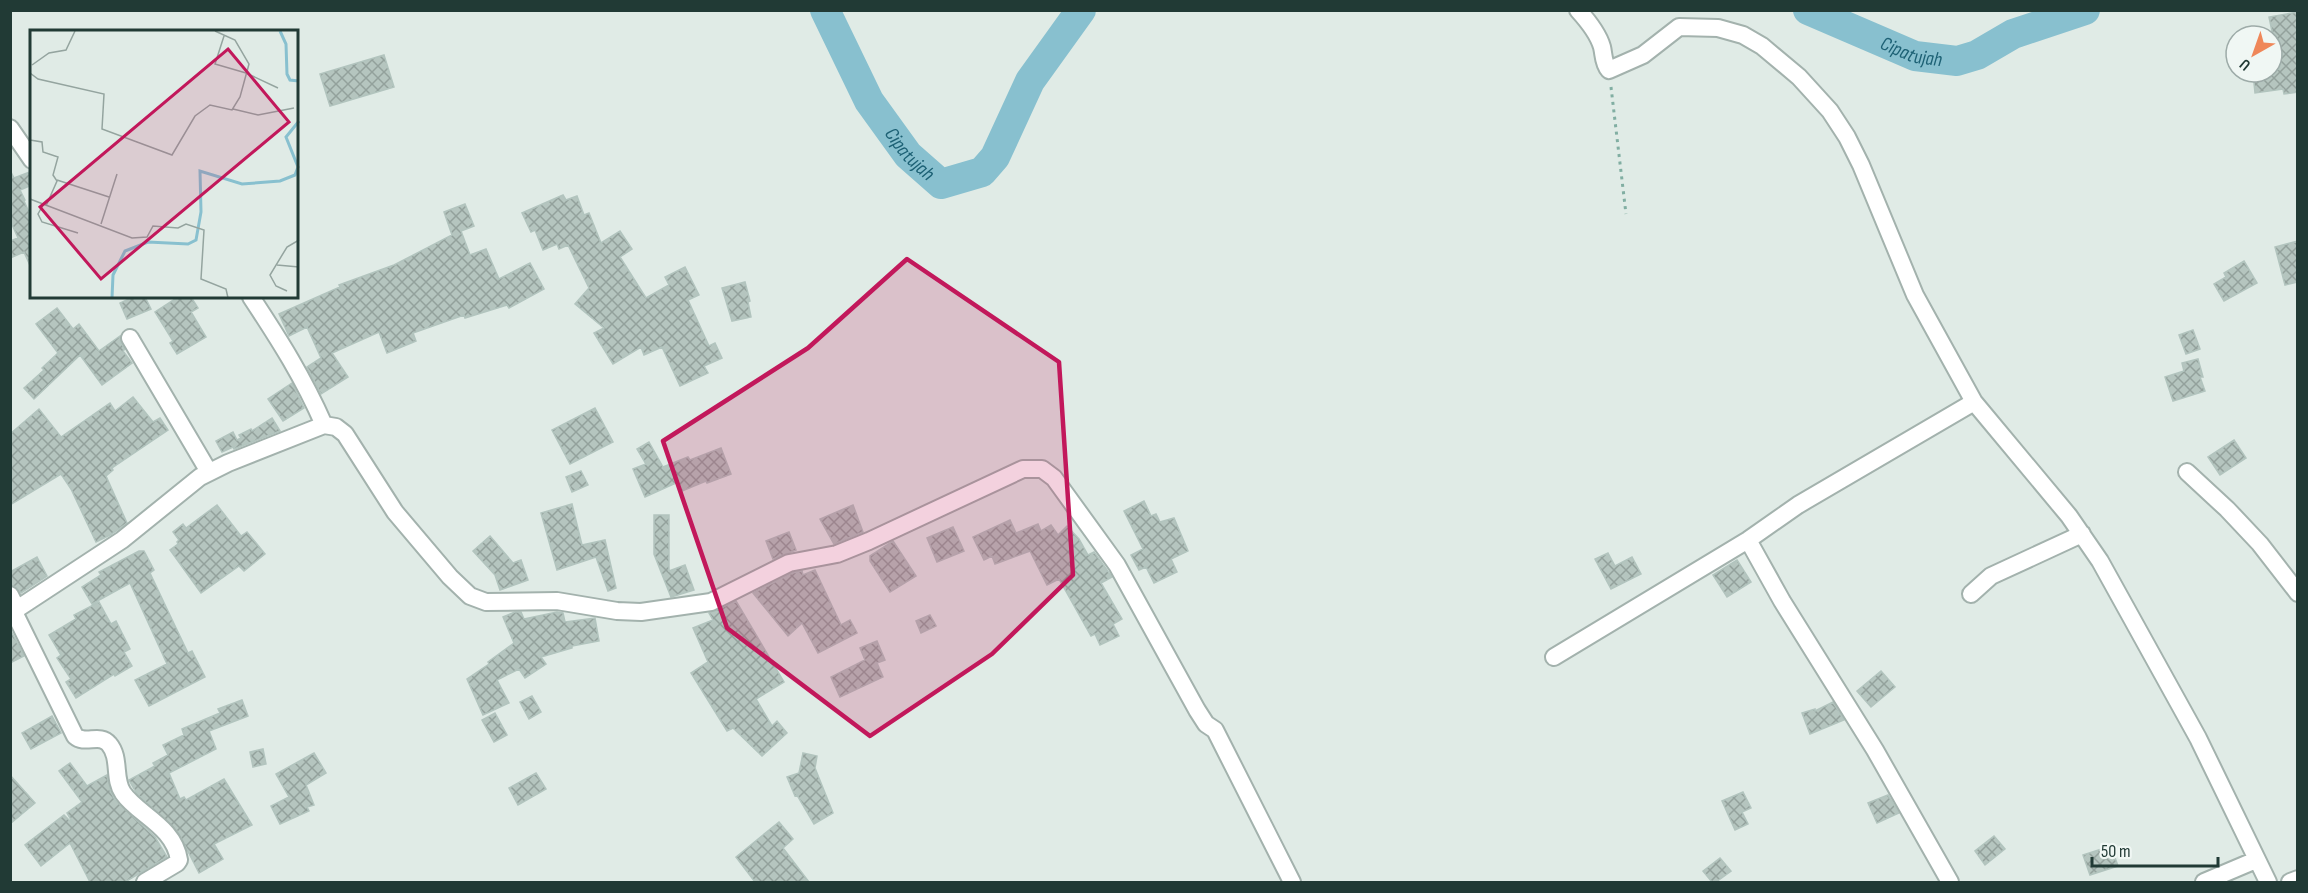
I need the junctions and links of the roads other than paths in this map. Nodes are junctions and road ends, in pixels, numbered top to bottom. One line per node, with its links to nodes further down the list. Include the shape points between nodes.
1 (1578, 10): 6 (street, via 1599,39 1609,70 1643,55 1675,30 1702,26 1750,38 1798,77 1830,111 1853,148 1915,295)
2 (10, 128): 3 (street)
3 (30, 157)
4 (252, 298): 7 (street, via 276,333)
5 (130, 338): 8 (street)
6 (1974, 402): 10 (street); 11 (street, via 1798,505)
7 (324, 425): 8 (street); 19 (street, via 345,434 395,513 470,596 486,602 557,601 629,611 711,602 789,563 837,554 1023,469 1042,469 1054,478 1118,565 1197,710 1215,730)
8 (209, 472): 14 (street, via 122,540)
9 (2187, 472): 12 (street, via 2260,544)
10 (2082, 534): 13 (street, via 1991,576); 16 (street, via 2121,596 2198,738)
11 (1748, 540): 15 (street); 20 (street)
12 (2298, 593)
13 (1971, 594)
14 (13, 606): 18 (street, via 75,736 82,741 101,739 109,743 122,792 154,820 177,852 177,863)
15 (1554, 657)
16 (2256, 860): 21 (street); 22 (street)
17 (2298, 879): 23 (street)
18 (145, 882)
19 (1292, 882)
20 (1950, 882)
21 (2204, 882)
22 (2268, 882)
23 (2290, 882)

